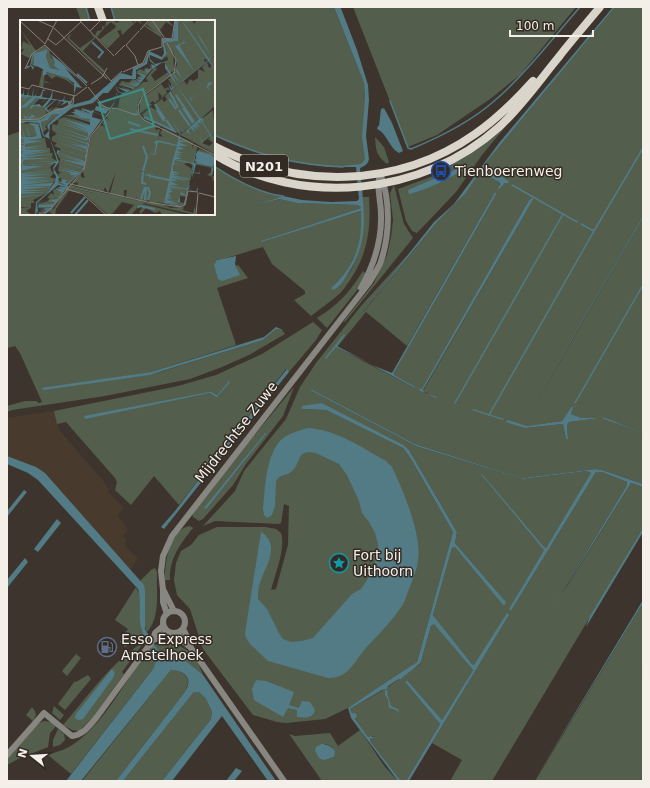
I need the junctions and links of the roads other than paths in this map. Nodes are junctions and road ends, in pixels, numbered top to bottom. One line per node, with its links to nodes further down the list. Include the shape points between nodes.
1 (98, 7): 3 (main road)
2 (600, 7): 4 (main road, N201)
3 (103, 20)
4 (557, 59): 7 (main road, N201, via 500,115 474,135 430,159); 8 (main road, N201, via 512,114 478,143 440,165)
5 (215, 146): 7 (main road, N201, via 253,163 318,177)
6 (215, 155): 8 (main road, N201, via 239,168 278,181 309,186 359,187)
7 (380, 174): 8 (street, Mijdrechtse Zuwe)
8 (381, 184): 9 (street, Mijdrechtse Zuwe, via 387,210 386,245 379,266 369,283 172,536 162,563)
9 (163, 590): 10 (street, Mijdrechtse Zuwe); 11 (street, Mijdrechtse Zuwe)
10 (174, 611): 11 (street); 13 (street, via 184,617)
11 (167, 614): 12 (street, via 163,619)
12 (165, 629): 14 (street); 16 (street, via 147,646 96,718 82,733 72,736 44,713)
13 (183, 629): 14 (street); 15 (street)
14 (177, 633): 15 (street)
15 (191, 648): 17 (street)
16 (7, 755)
17 (284, 781)

